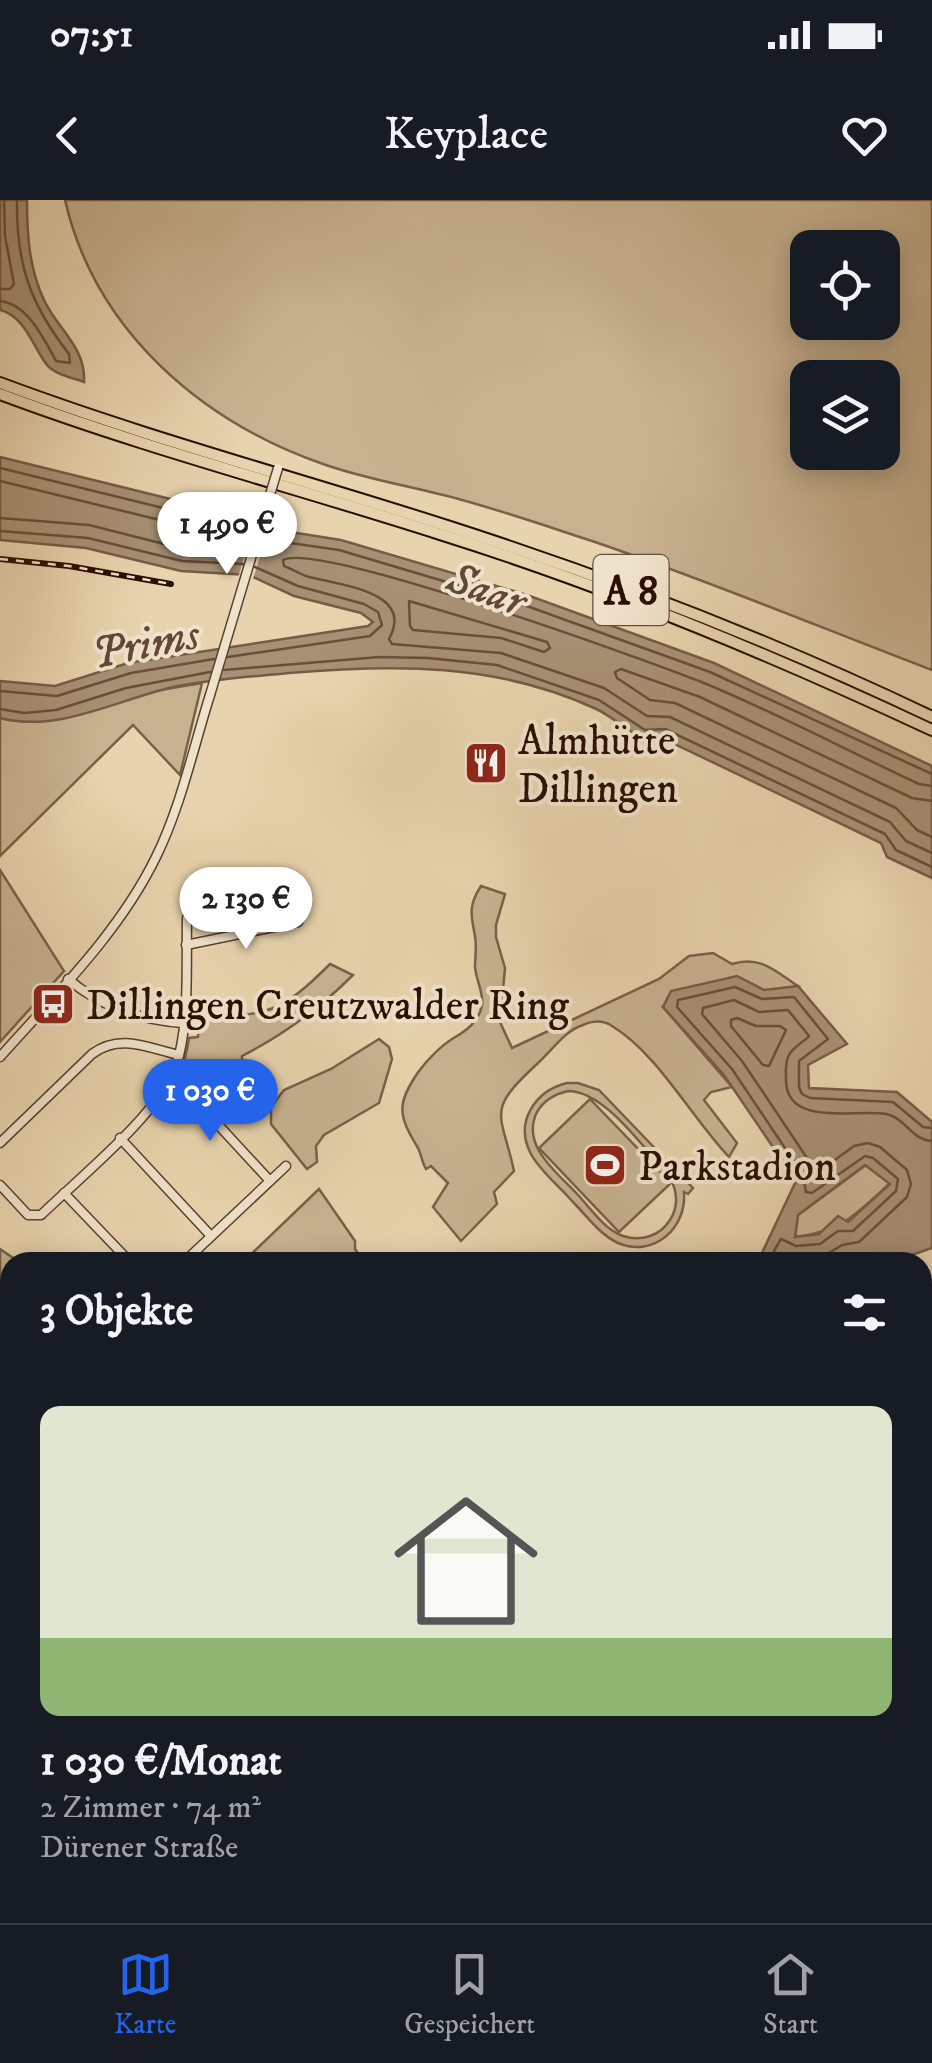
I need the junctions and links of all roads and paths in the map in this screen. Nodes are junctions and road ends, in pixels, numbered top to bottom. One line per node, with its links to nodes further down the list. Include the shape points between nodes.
1 (0, 384): 4 (highway, A 8, via 597,577 780,648)
2 (0, 394): 5 (highway, A 8, via 593,586)
3 (281, 457): 9 (street, bridge, via 157,855 119,918)
4 (932, 717)
5 (932, 730)
6 (187, 918): 8 (street)
7 (298, 922): 8 (street)
8 (186, 945): 10 (street)
9 (68, 978): 10 (street, via 114,1008); 12 (street)
10 (183, 1023): 11 (street)
11 (179, 1056): 13 (street); 15 (street, via 108,1044)
12 (0, 1057)
13 (168, 1085): 14 (street); 17 (street, via 199,1104)
14 (120, 1138): 19 (street); 20 (street)
15 (0, 1143)
16 (286, 1166): 17 (street)
17 (270, 1182): 20 (street)
18 (0, 1185): 19 (street, via 34,1217)
19 (64, 1193): 21 (street)
20 (211, 1236): 22 (street)
21 (120, 1252)
22 (194, 1252)

